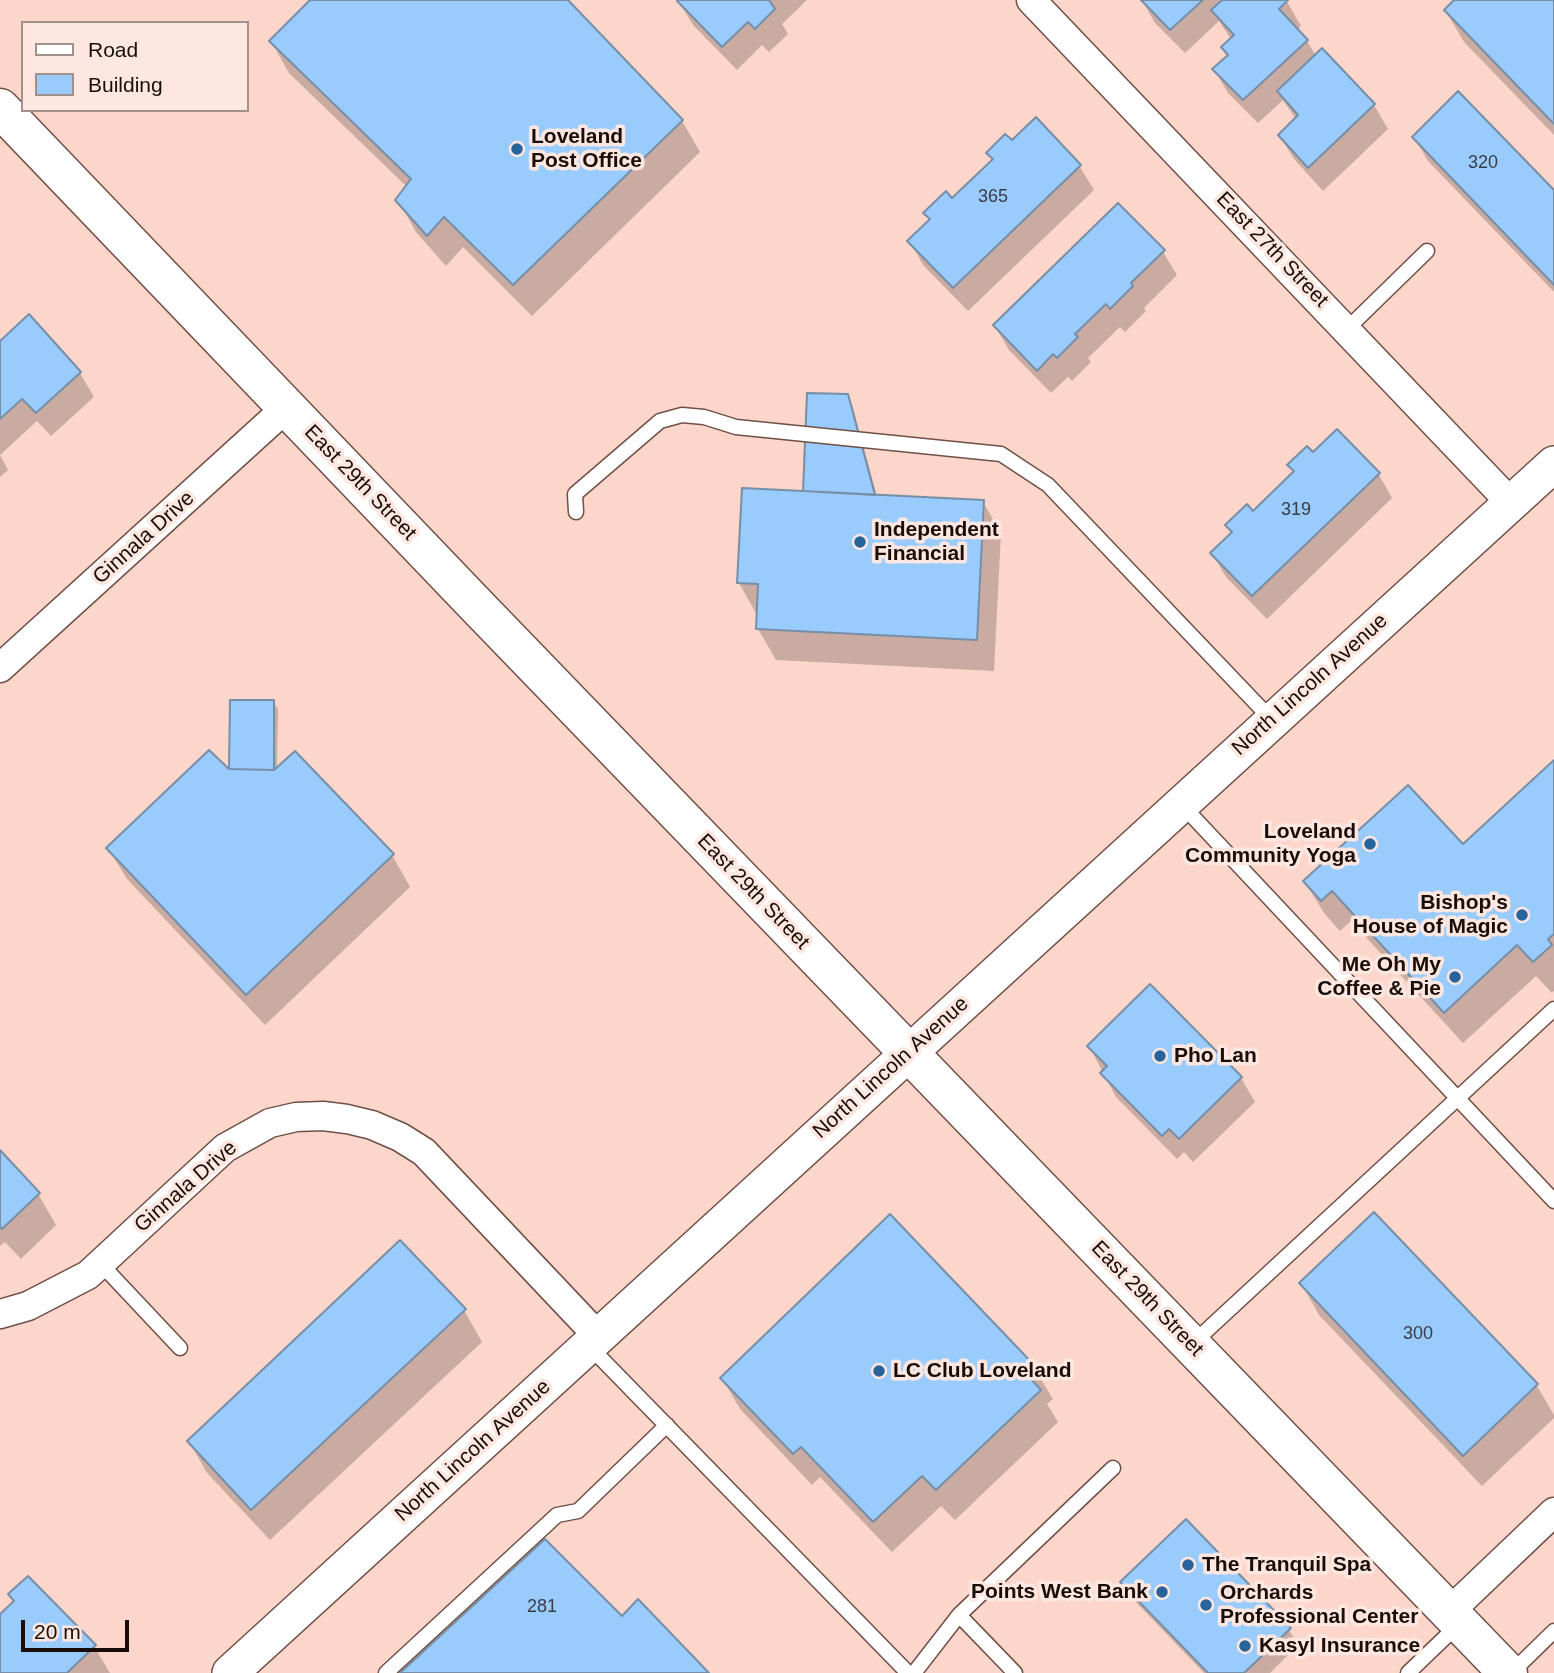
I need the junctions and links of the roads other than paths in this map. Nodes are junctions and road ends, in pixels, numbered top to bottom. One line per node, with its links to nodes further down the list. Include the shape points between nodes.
1 (1031, 0): 4 (street, East 27th Street)
2 (0, 108): 5 (main road, East 29th Street)
3 (1427, 251): 4 (lane)
4 (1347, 329): 7 (street, East 27th Street)
5 (287, 407): 9 (street, Ginnala Drive); 13 (main road, East 29th Street)
6 (1554, 464): 7 (street, North Lincoln Avenue)
7 (1510, 502): 10 (street, North Lincoln Avenue)
8 (576, 512): 10 (lane, via 575,494 660,421 682,415 736,427 1001,454 1048,485)
9 (0, 668)
10 (1272, 720): 11 (street, North Lincoln Avenue)
11 (1181, 803): 13 (street, North Lincoln Avenue); 14 (lane)
12 (1554, 1009): 14 (lane)
13 (908, 1052): 18 (street, North Lincoln Avenue); 19 (main road, East 29th Street)
14 (1457, 1098): 15 (lane); 19 (lane)
15 (1554, 1201)
16 (100, 1263): 17 (street, Ginnala Drive, via 62,1290); 18 (street, Ginnala Drive, via 225,1148 270,1123 296,1116 347,1118 400,1137 424,1152); 20 (lane)
17 (0, 1314)
18 (593, 1340): 21 (lane); 27 (street, North Lincoln Avenue)
19 (1191, 1345): 25 (main road, East 29th Street)
20 (180, 1348)
21 (667, 1425): 28 (lane, via 578,1511 557,1515); 29 (lane)
22 (1113, 1468): 24 (lane)
23 (1554, 1512): 25 (street)
24 (959, 1615): 30 (lane); 31 (lane)
25 (1454, 1617): 32 (lane); 33 (main road, East 29th Street)
26 (1554, 1631): 33 (lane)
27 (230, 1673)
28 (386, 1673)
29 (908, 1673)
30 (914, 1673)
31 (1015, 1673)
32 (1408, 1673)
33 (1510, 1673)

